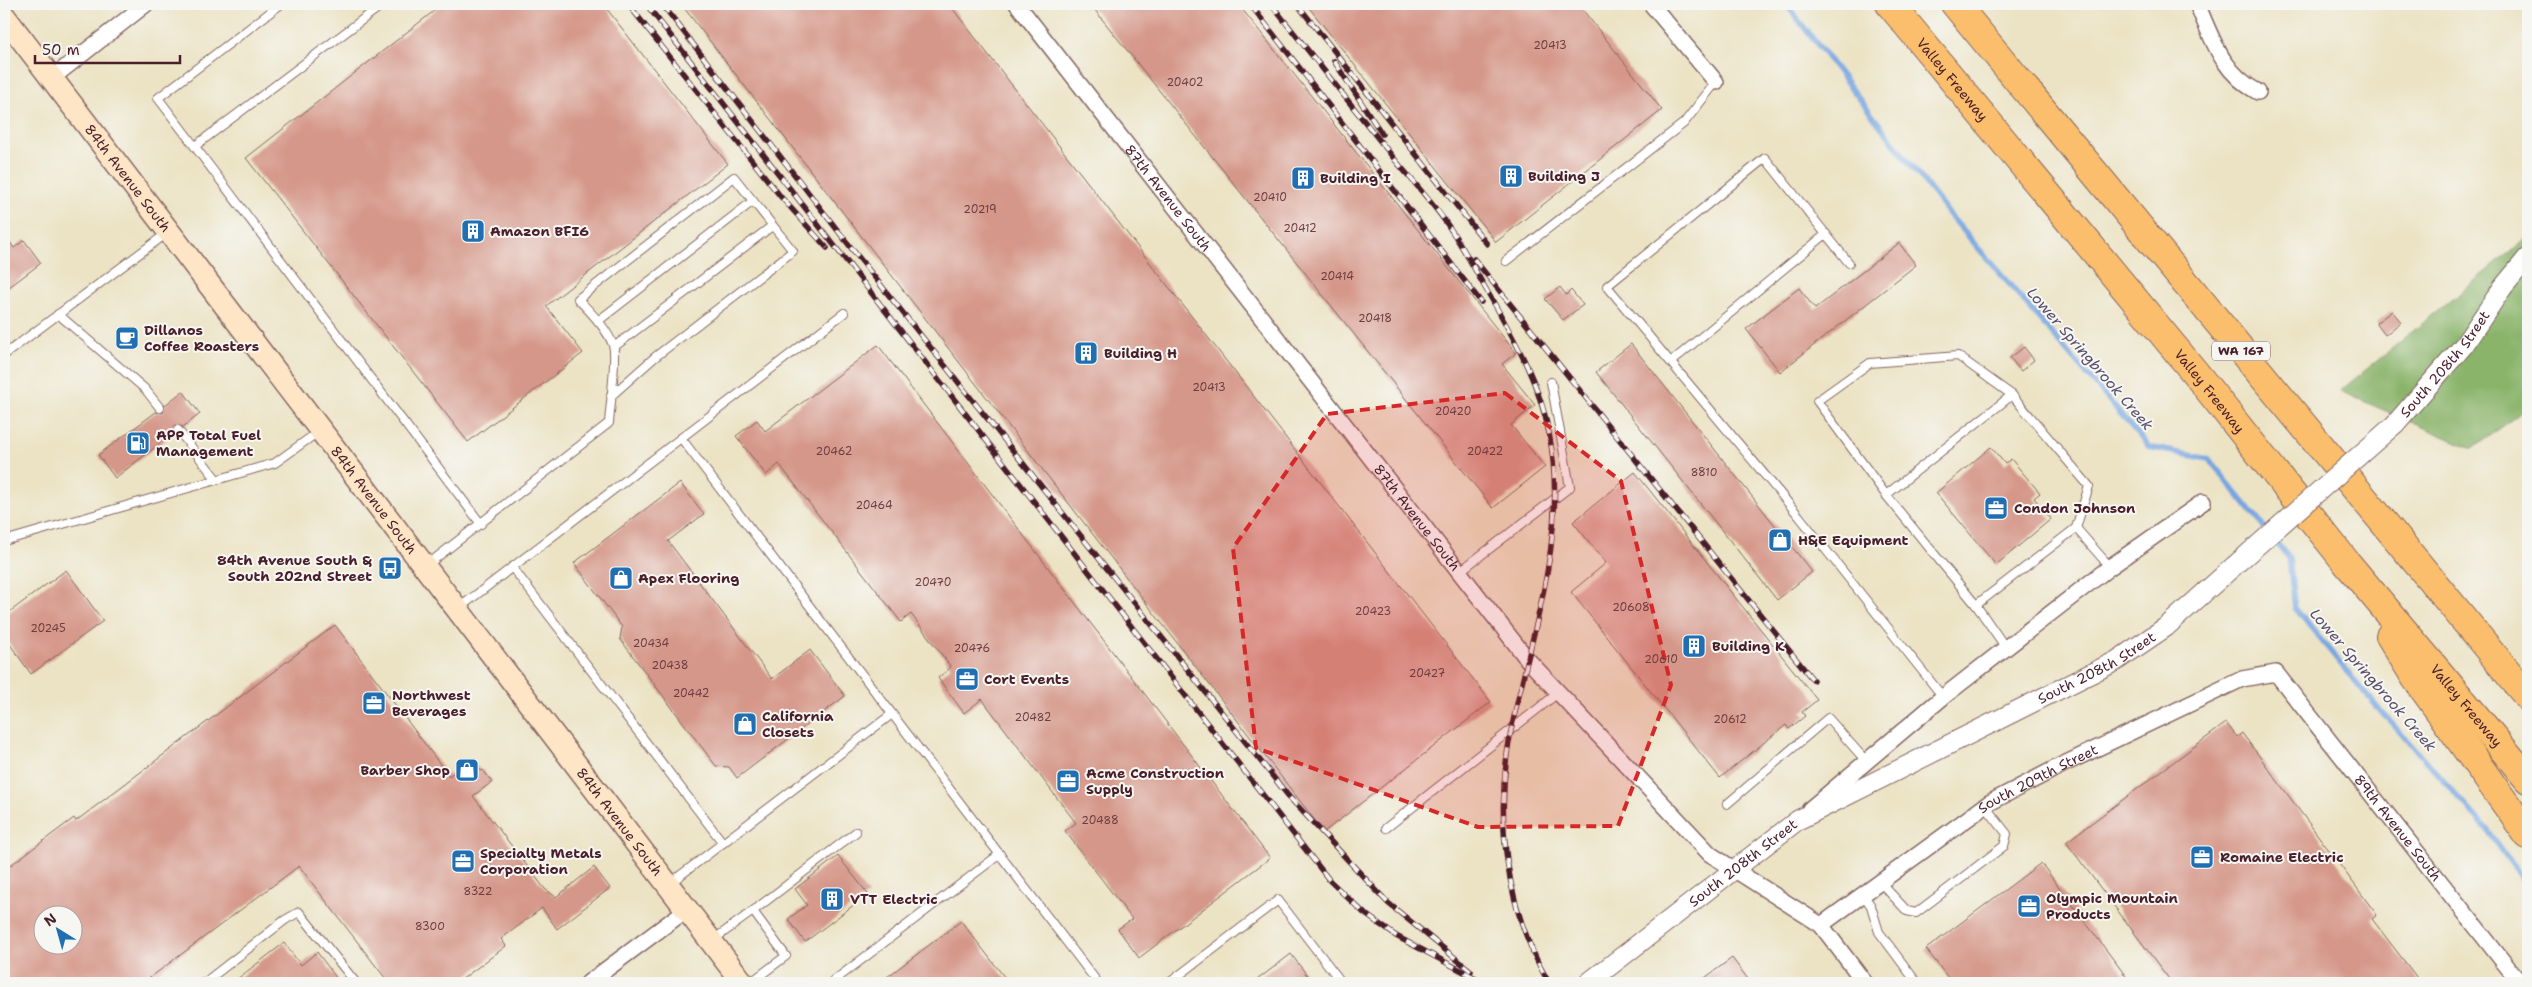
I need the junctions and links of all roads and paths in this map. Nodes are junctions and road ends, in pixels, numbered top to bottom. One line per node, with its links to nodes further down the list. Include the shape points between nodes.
1 (146, 4): 10 (street)
2 (281, 4): 13 (lane, via 158,98)
3 (383, 4): 13 (lane)
4 (1017, 4): 44 (street, 87th Avenue South)
5 (1651, 4): 11 (street)
6 (1890, 4): 40 (highway, Valley Freeway, via 2197,375)
7 (1954, 4): 51 (highway, WA 167)
8 (2197, 4): 12 (street, via 2230,71)
9 (4, 16): 10 (main road, 84th Avenue South)
10 (52, 78): 16 (main road, 84th Avenue South)
11 (1716, 82): 19 (lane, via 1684,122)
12 (2258, 92)
13 (195, 146): 37 (lane)
14 (753, 201): 15 (lane); 23 (lane); 23 (lane, via 734,177 578,300)
15 (772, 226): 24 (lane); 29 (lane, via 793,251 655,357)
16 (169, 232): 22 (lane); 32 (main road, 84th Avenue South)
17 (1826, 234): 20 (lane); 26 (lane); 26 (lane, via 1765,158 1607,286)
18 (2528, 257): 57 (street, South 208th Street, bridge, via 2459,351 2395,424 2166,627 2116,661)
19 (1506, 261)
20 (1849, 263)
21 (844, 313): 33 (lane)
22 (58, 314): 25 (lane); 30 (lane, via 146,389)
23 (598, 321): 24 (lane)
24 (614, 347): 29 (lane)
25 (4, 355)
26 (1671, 362): 50 (lane, via 1799,516)
27 (1551, 382): 44 (lane, via 1570,487)
28 (2012, 395): 35 (lane); 35 (lane, via 1958,356 1870,363 1817,401); 38 (lane, via 2089,486)
29 (611, 396): 37 (lane, via 609,423)
30 (160, 408)
31 (178, 430): 34 (lane)
32 (320, 430): 34 (lane, via 275,463); 41 (main road, 84th Avenue South)
33 (681, 438): 42 (lane); 52 (lane)
34 (217, 480): 39 (lane)
35 (1886, 495): 45 (lane)
36 (2203, 502): 43 (street)
37 (481, 524): 41 (lane)
38 (2076, 528): 43 (lane); 45 (lane)
39 (4, 541)
40 (2346, 562): 54 (highway, Valley Freeway); 60 (highway, via 2415,677)
41 (424, 566): 46 (main road, 84th Avenue South)
42 (512, 567): 46 (lane); 61 (lane)
43 (2110, 567): 47 (street)
44 (1459, 572): 49 (street, 87th Avenue South)
45 (1976, 606): 47 (lane)
46 (457, 609): 65 (main road, 84th Avenue South)
47 (2006, 648): 50 (street)
48 (2276, 673): 56 (street, South 209th Street, via 2242,679 2062,765); 83 (street, 89th Avenue South)
49 (1558, 693): 58 (lane); 63 (street, 87th Avenue South, via 1710,854)
50 (1942, 697): 53 (street)
51 (2528, 697)
52 (892, 714): 61 (lane); 62 (lane)
53 (1866, 762): 55 (lane, via 1828,718); 57 (street)
54 (2528, 779)
55 (1727, 804)
56 (1985, 806): 64 (street, South 209th Street); 64 (lane, via 2006,834 2004,846 1916,913 1907,911)
57 (1798, 820): 63 (street, South 208th Street)
58 (1386, 828)
59 (856, 832): 68 (lane)
60 (2528, 835)
61 (723, 843): 65 (lane)
62 (1000, 854): 76 (lane); 77 (lane)
63 (1734, 869): 69 (street, 87th Avenue South); 80 (street, South 208th Street)
64 (1880, 882): 66 (street, South 209th Street)
65 (668, 885): 67 (main road, 84th Avenue South)
66 (1863, 894): 69 (street, South 209th Street); 82 (lane, via 1871,906 1878,932)
67 (686, 910): 70 (main road, 84th Avenue South); 73 (street)
68 (753, 911): 70 (lane); 75 (lane, via 786,956)
69 (1821, 925): 81 (street, 87th Avenue South)
70 (710, 941): 74 (main road, 84th Avenue South)
71 (204, 983): 72 (lane, via 299,912)
72 (356, 983)
73 (588, 983)
74 (743, 983)
75 (750, 983)
76 (831, 983)
77 (1098, 983)
78 (1169, 983): 79 (lane, via 1278,900)
79 (1342, 983)
80 (1588, 983)
81 (1865, 983)
82 (1917, 983)
83 (2520, 983)

